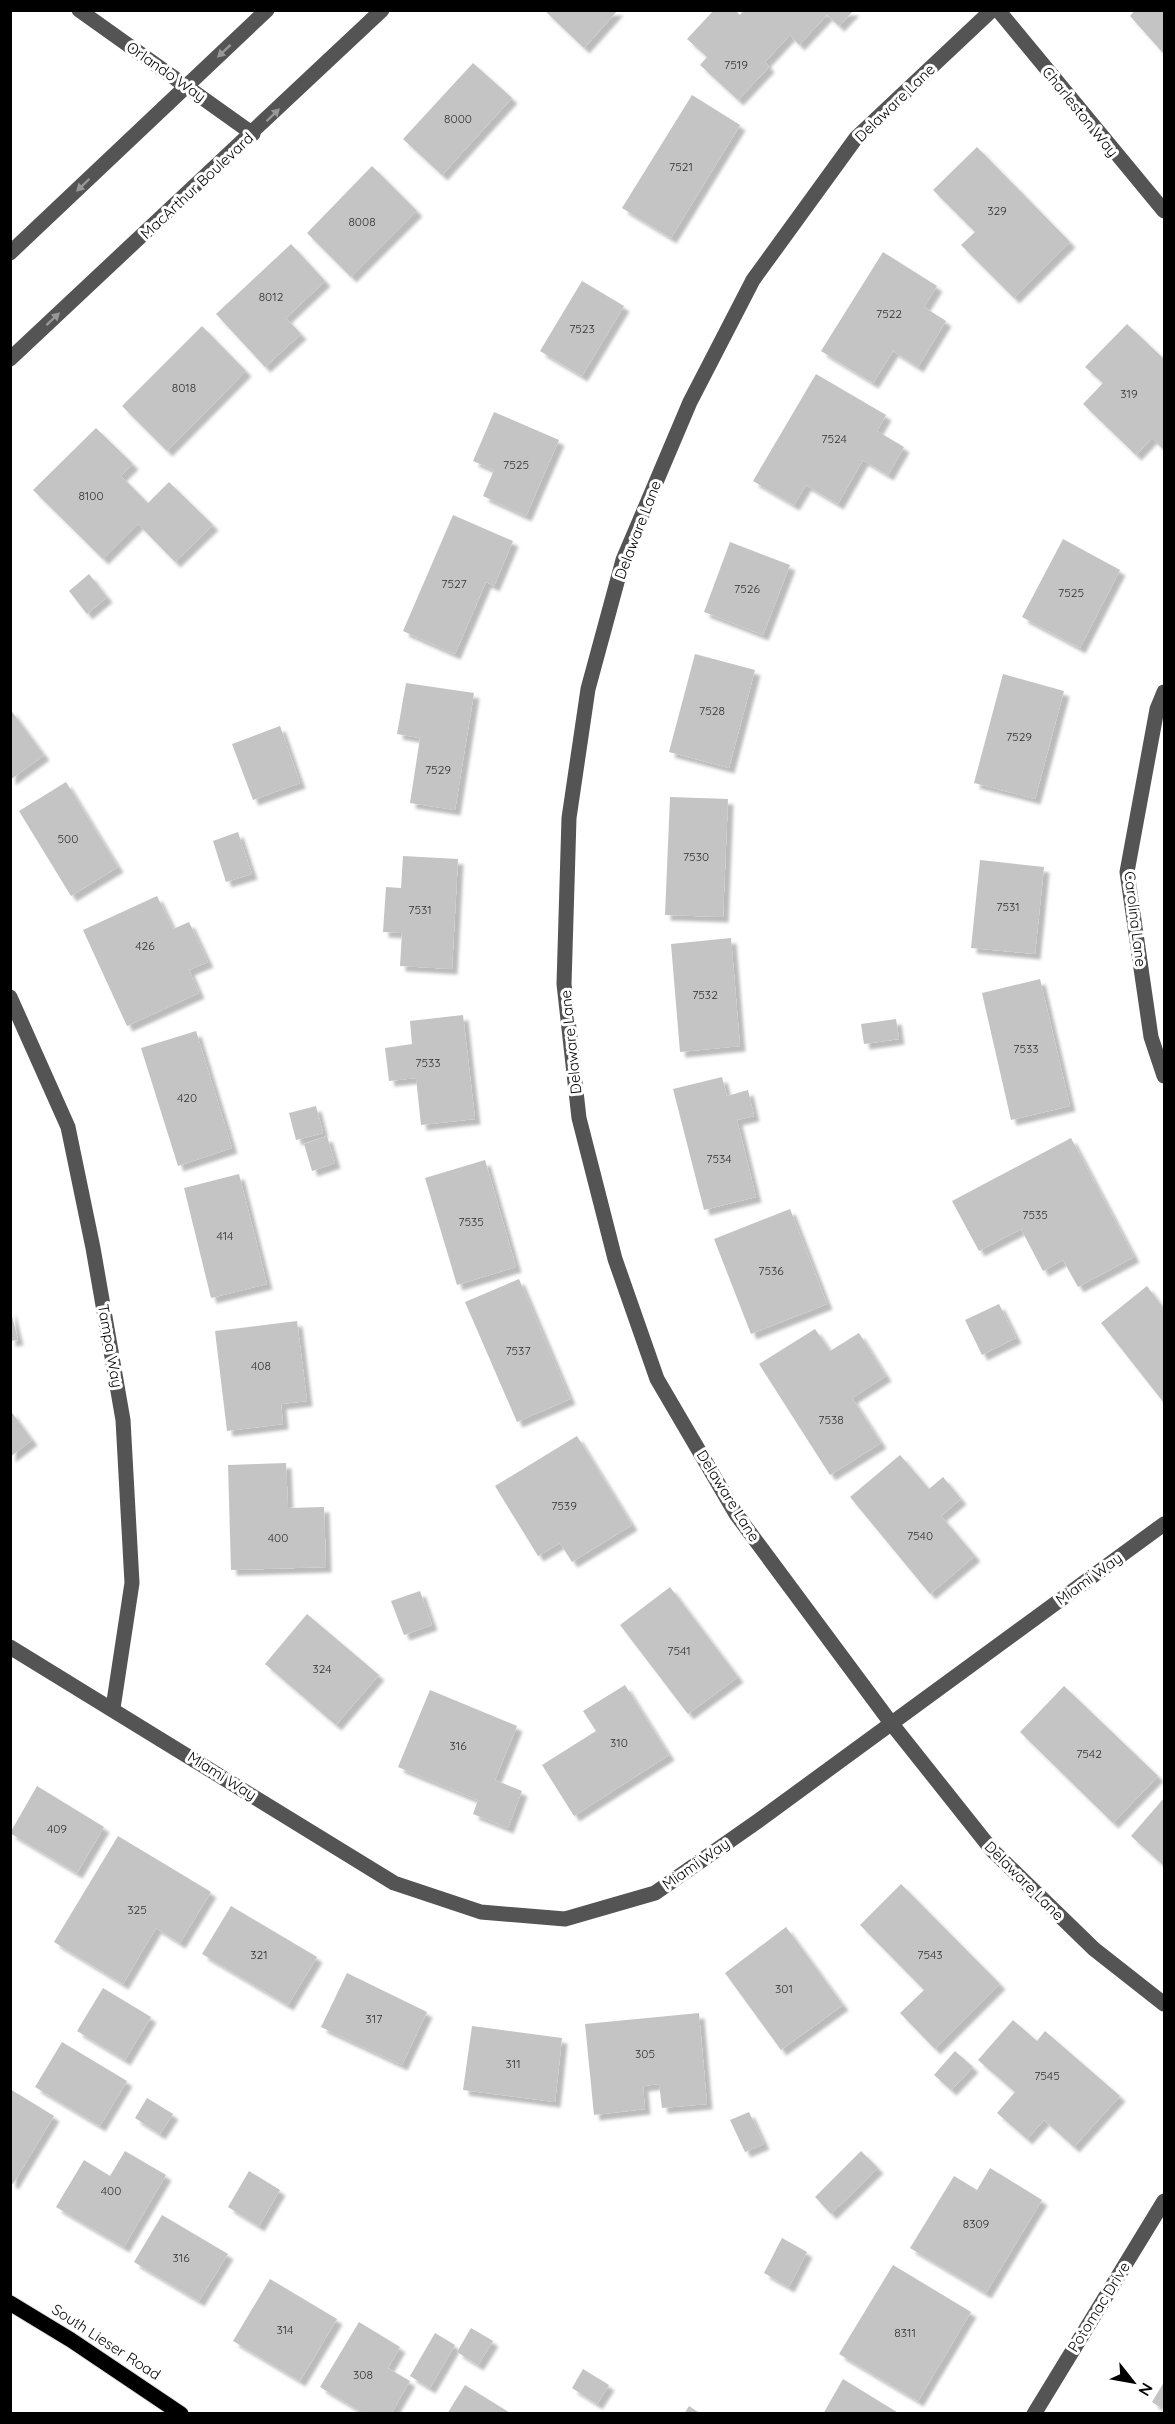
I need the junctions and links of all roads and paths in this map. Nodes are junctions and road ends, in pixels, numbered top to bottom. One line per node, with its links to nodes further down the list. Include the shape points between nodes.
1 (78, 10): 6 (street, Orlando Way)
2 (267, 10): 6 (street, one-way to 6)
3 (382, 10): 7 (street, MacArthur Boulevard, one-way to 3)
4 (992, 10): 17 (street, Delaware Lane, via 856,138 753,280 690,402 623,560 588,688 569,818 564,984 579,1118 615,1259 657,1379 736,1514)
5 (998, 10): 8 (street, Charleston Way)
6 (186, 87): 7 (street, Orlando Way); 9 (street, one-way to 9)
7 (253, 134): 10 (street, MacArthur Boulevard, one-way to 7)
8 (1164, 211)
9 (10, 253)
10 (10, 359)
11 (1164, 692): 13 (street, Carolina Lane, via 1157,709 1127,872 1151,1037)
12 (10, 997): 16 (street, Tampa Way, via 68,1127 123,1420 132,1583)
13 (1164, 1076)
14 (1164, 1524): 17 (street, Miami Way)
15 (10, 1647): 16 (street, Miami Way)
16 (113, 1708): 17 (street, Miami Way, via 394,1883 481,1912 565,1919 655,1893)
17 (891, 1723): 18 (street, Delaware Lane, via 992,1850 1094,1949)
18 (1164, 2004)
19 (1164, 2201): 22 (street, Potomac Drive)
20 (10, 2302): 21 (main road, South Lieser Road)
21 (181, 2414)
22 (1034, 2414)

